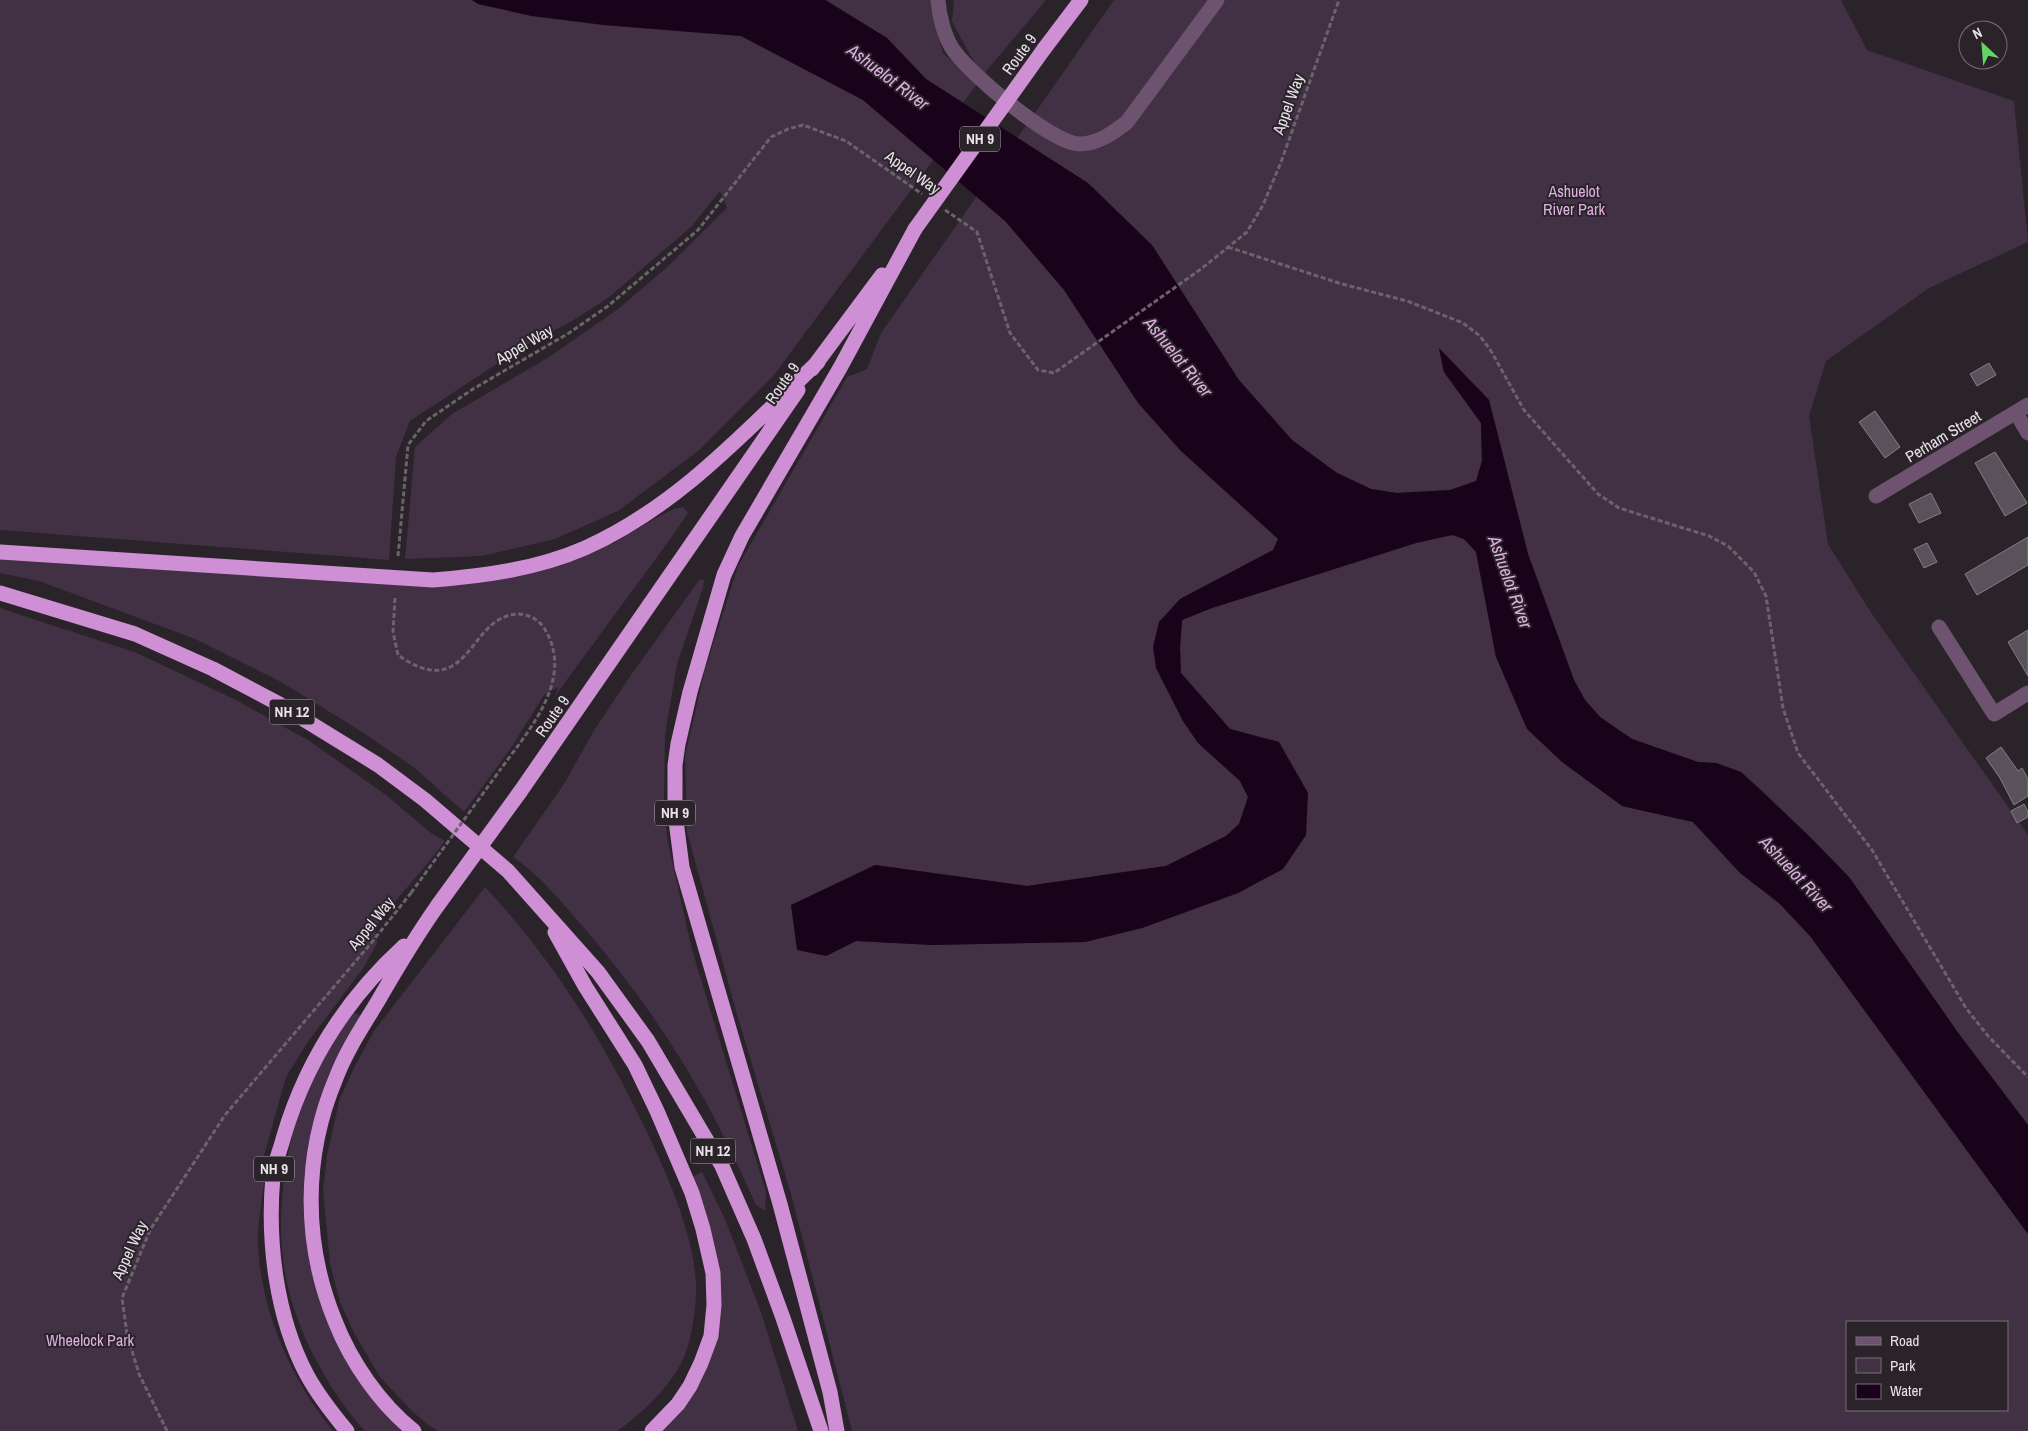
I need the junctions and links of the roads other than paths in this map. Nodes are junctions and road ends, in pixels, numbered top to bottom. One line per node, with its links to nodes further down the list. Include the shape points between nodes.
1 (938, 0): 3 (street, via 951,47 963,62 1032,120 1056,137 1077,144 1110,135 1127,122)
2 (1081, 0): 4 (highway, Route 9 / NH 9, bridge)
3 (1218, 0)
4 (915, 229): 5 (highway, Route 9 / NH 9); 19 (highway, NH 9, via 840,368 742,536 724,575 690,692 676,765 675,813 682,867 780,1204 830,1392)
5 (818, 362): 9 (highway, via 714,462 670,498 630,525 584,548 536,564 483,576 433,580); 14 (highway, Route 9 / NH 9, bridge, via 520,792)
6 (2022, 409): 7 (street); 8 (street, Perham Street)
7 (2028, 433)
8 (1876, 496)
9 (0, 552)
10 (0, 592): 13 (highway, NH 12, via 135,634 213,669 279,704 378,765 425,800 508,871)
11 (1938, 627): 12 (street, via 1994,714)
12 (2028, 693)
13 (541, 906): 17 (highway, via 584,986 635,1065 657,1111 692,1193 713,1273 711,1336 701,1363 678,1404); 18 (highway, NH 12, via 598,972 648,1041 722,1166 784,1318)
14 (417, 934): 15 (highway, NH 9, via 357,995 326,1041 307,1073 292,1110 273,1174 272,1236 278,1291 307,1375); 16 (highway, via 336,1077 320,1122 313,1158 310,1206 320,1276 342,1338 370,1384)
15 (346, 1431)
16 (414, 1431)
17 (652, 1431)
18 (821, 1431)
19 (837, 1431)

